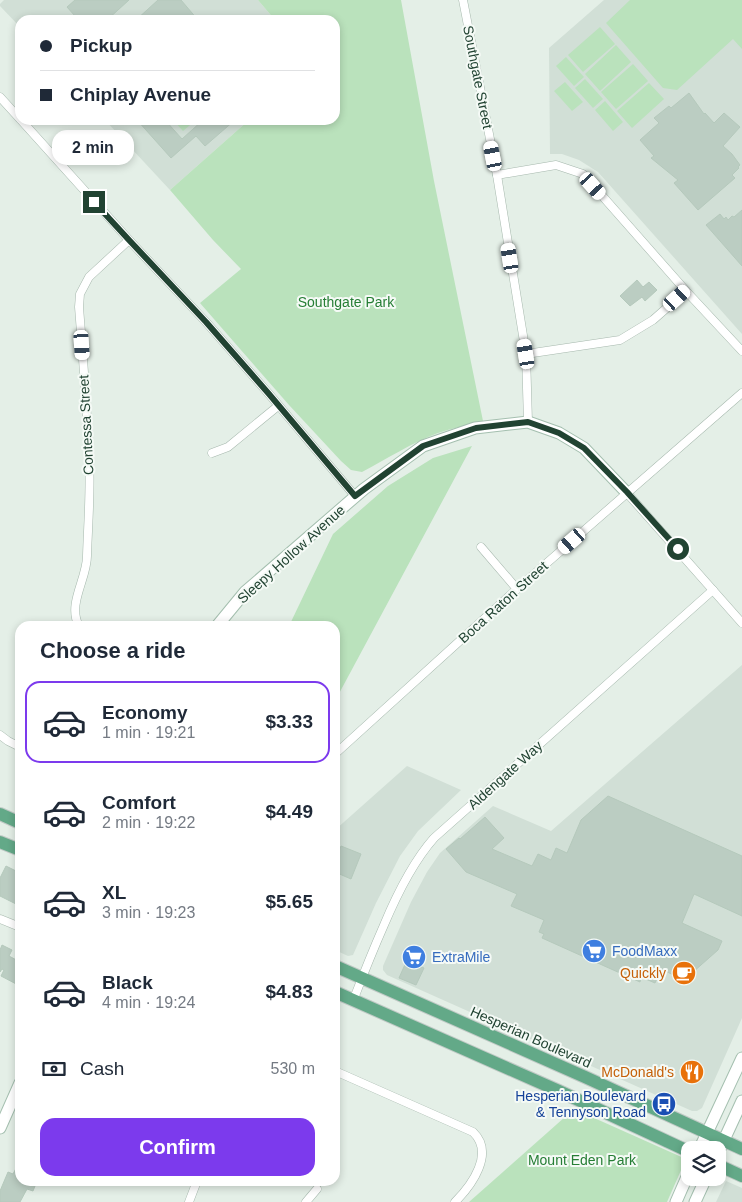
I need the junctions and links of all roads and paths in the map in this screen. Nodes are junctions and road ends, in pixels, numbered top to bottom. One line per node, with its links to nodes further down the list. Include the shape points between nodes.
1 (463, 0): 5 (street, Southgate Street)
2 (0, 96): 3 (street)
3 (15, 112)
4 (26, 125): 6 (street)
5 (497, 175): 7 (street, via 556,165 583,174); 9 (street, Southgate Street)
6 (129, 240): 11 (street, via 206,322); 19 (street, Contessa Street, via 89,277 80,294 90,458 87,564 76,602)
7 (686, 291): 8 (street); 9 (street, via 653,320 620,340)
8 (742, 351)
9 (526, 354): 12 (street, Southgate Street)
10 (742, 393): 14 (street, Boca Raton Street)
11 (278, 406): 13 (street, via 228,446); 15 (street)
12 (528, 422): 14 (street, Sleepy Hollow Avenue, via 559,433 584,448); 15 (street, Sleepy Hollow Avenue, via 476,428 423,446)
13 (212, 453)
14 (627, 492): 17 (street, Boca Raton Street); 18 (street)
15 (355, 496): 20 (street, Sleepy Hollow Avenue, via 245,592)
16 (481, 548): 17 (street)
17 (517, 589): 24 (street, Boca Raton Street)
18 (713, 590): 21 (street); 32 (street, Aldengate Way, via 434,838 403,884)
19 (77, 621)
20 (221, 621)
21 (742, 623)
22 (0, 735): 23 (street)
23 (15, 744)
24 (340, 749)
25 (0, 814): 26 (main road)
26 (15, 821)
27 (0, 842): 28 (main road)
28 (15, 848)
29 (0, 919): 30 (street)
30 (15, 926)
31 (340, 968): 32 (main road, Hesperian Boulevard)
32 (362, 978): 34 (street, Aldengate Way); 40 (main road, Hesperian Boulevard)
33 (340, 994): 34 (main road)
34 (353, 1001): 44 (main road)
35 (742, 1058): 40 (street)
36 (340, 1073): 54 (street, via 477,1136 482,1157 477,1173)
37 (15, 1094): 39 (street)
38 (742, 1101): 42 (street)
39 (0, 1128)
40 (708, 1133): 41 (street); 42 (main road, Hesperian Boulevard)
41 (704, 1141)
42 (724, 1141)
43 (726, 1142): 45 (main road, Hesperian Boulevard)
44 (681, 1148)
45 (742, 1148)
46 (726, 1169): 47 (main road)
47 (742, 1176)
48 (195, 1186): 52 (street)
49 (683, 1186): 55 (street)
50 (702, 1186): 56 (street)
51 (317, 1189): 53 (street)
52 (189, 1202)
53 (306, 1202)
54 (455, 1202)
55 (676, 1202)
56 (695, 1202)

